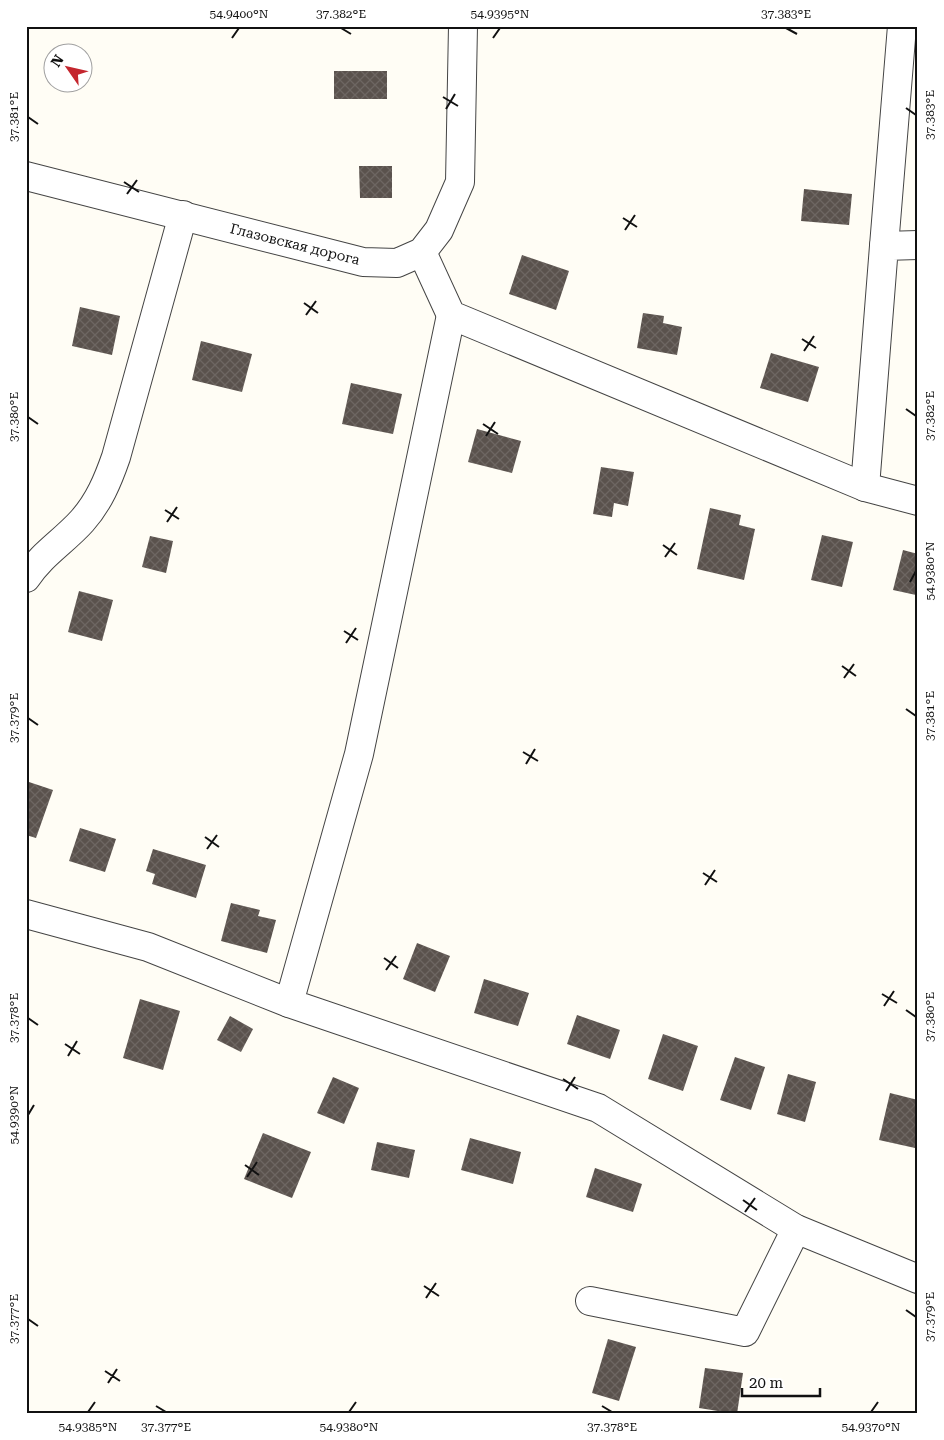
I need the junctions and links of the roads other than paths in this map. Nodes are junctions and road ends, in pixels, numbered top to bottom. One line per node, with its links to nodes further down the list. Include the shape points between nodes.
1 (463, 26): 7 (street, Глазовская дорога, via 460,182 439,230)
2 (902, 26): 6 (street)
3 (26, 176): 4 (street, Глазовская дорога)
4 (182, 215): 7 (street, Глазовская дорога, via 363,262 398,264); 11 (street, via 116,457 103,492 82,521 36,562)
5 (918, 245): 6 (street)
6 (884, 246): 9 (street)
7 (422, 252): 8 (street)
8 (450, 315): 9 (street); 13 (street, via 359,754)
9 (866, 488): 10 (street)
10 (918, 501)
11 (26, 578)
12 (26, 914): 13 (street, via 148,947)
13 (289, 1003): 14 (street, via 598,1108)
14 (796, 1229): 15 (street); 16 (street, via 744,1332)
15 (918, 1279)
16 (590, 1301)

